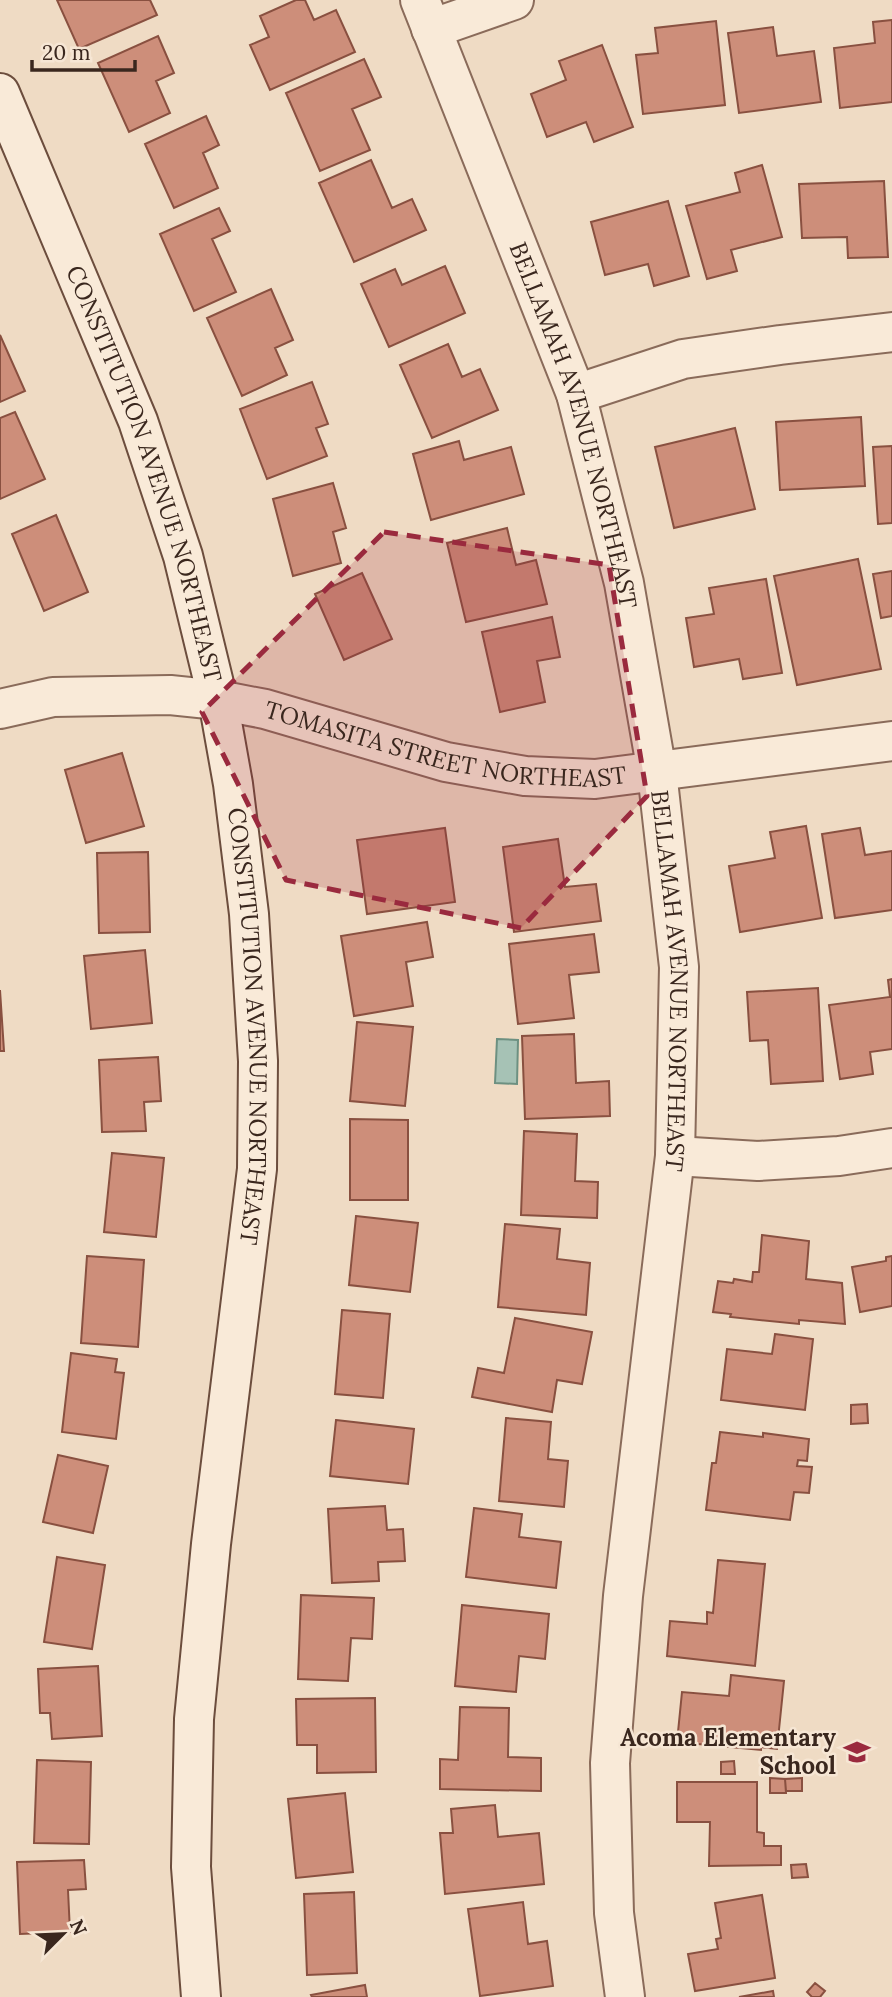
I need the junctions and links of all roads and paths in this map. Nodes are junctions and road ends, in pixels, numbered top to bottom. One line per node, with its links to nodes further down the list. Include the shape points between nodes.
1 (514, 0): 2 (street)
2 (426, 14): 5 (street, BELLAMAH AVENUE NORTHEAST)
3 (0, 93): 6 (street, CONSTITUTION AVENUE NORTHEAST, via 138,421 183,556)
4 (892, 332): 5 (street, via 683,359)
5 (576, 394): 9 (street, BELLAMAH AVENUE NORTHEAST, via 624,583)
6 (218, 701): 7 (street, TOMASITA STREET NORTHEAST, via 170,695 53,697); 9 (street, TOMASITA STREET NORTHEAST, via 265,709 446,762 525,776 596,779); 12 (street, CONSTITUTION AVENUE NORTHEAST, via 249,914 258,1061 257,1169 194,1719 191,1867)
7 (0, 709)
8 (892, 741): 9 (street, TOMASITA STREET NORTHEAST)
9 (656, 772): 11 (street, BELLAMAH AVENUE NORTHEAST, via 679,967)
10 (892, 1148): 11 (street, via 758,1161)
11 (675, 1156): 13 (street, BELLAMAH AVENUE NORTHEAST, via 623,1596 610,1763 614,1913)
12 (201, 1997)
13 (625, 1997)

